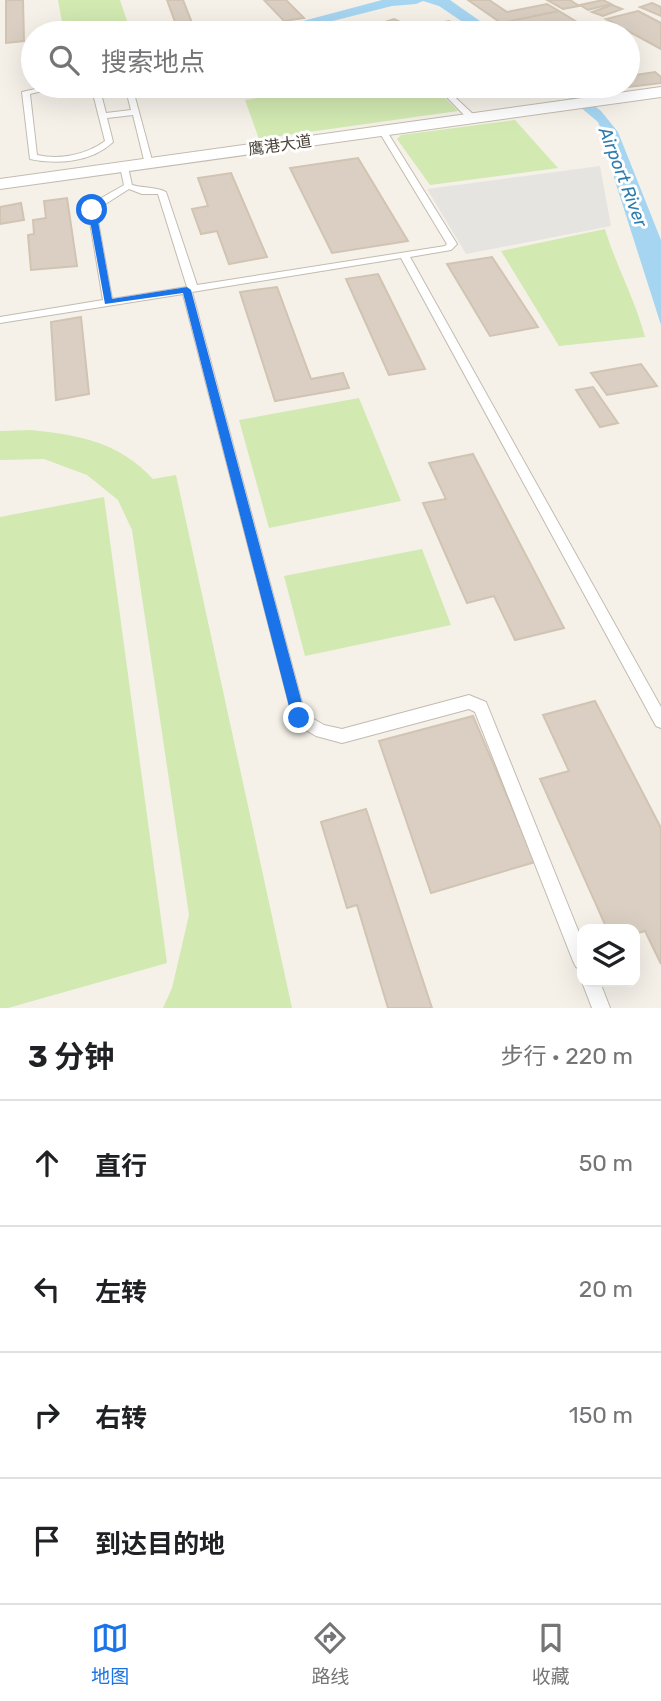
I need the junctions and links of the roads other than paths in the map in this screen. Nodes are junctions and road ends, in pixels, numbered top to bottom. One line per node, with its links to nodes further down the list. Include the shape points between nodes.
1 (661, 92): 2 (street, 鹰港大道)
2 (640, 94)
3 (27, 98): 9 (lane, via 33,157 43,160 101,150 109,142)
4 (99, 98): 9 (lane)
5 (132, 98): 8 (lane)
6 (451, 98): 10 (lane)
7 (608, 98): 10 (street, 鹰港大道)
8 (135, 111): 9 (lane); 12 (lane)
9 (104, 116)
10 (471, 117): 11 (street, 鹰港大道)
11 (382, 130): 12 (street, 鹰港大道); 16 (lane, via 452,244)
12 (149, 164): 13 (street, 鹰港大道)
13 (124, 167): 14 (street, 鹰港大道); 15 (lane)
14 (0, 184)
15 (128, 186): 17 (lane, via 162,192); 18 (lane, via 92,210)
16 (404, 255): 17 (lane); 20 (lane)
17 (190, 289): 18 (lane); 21 (lane, via 299,718 342,736 469,702 481,707)
18 (108, 302): 19 (lane)
19 (0, 320)
20 (661, 721)
21 (577, 948)
22 (593, 987): 23 (lane)
23 (601, 1008)

